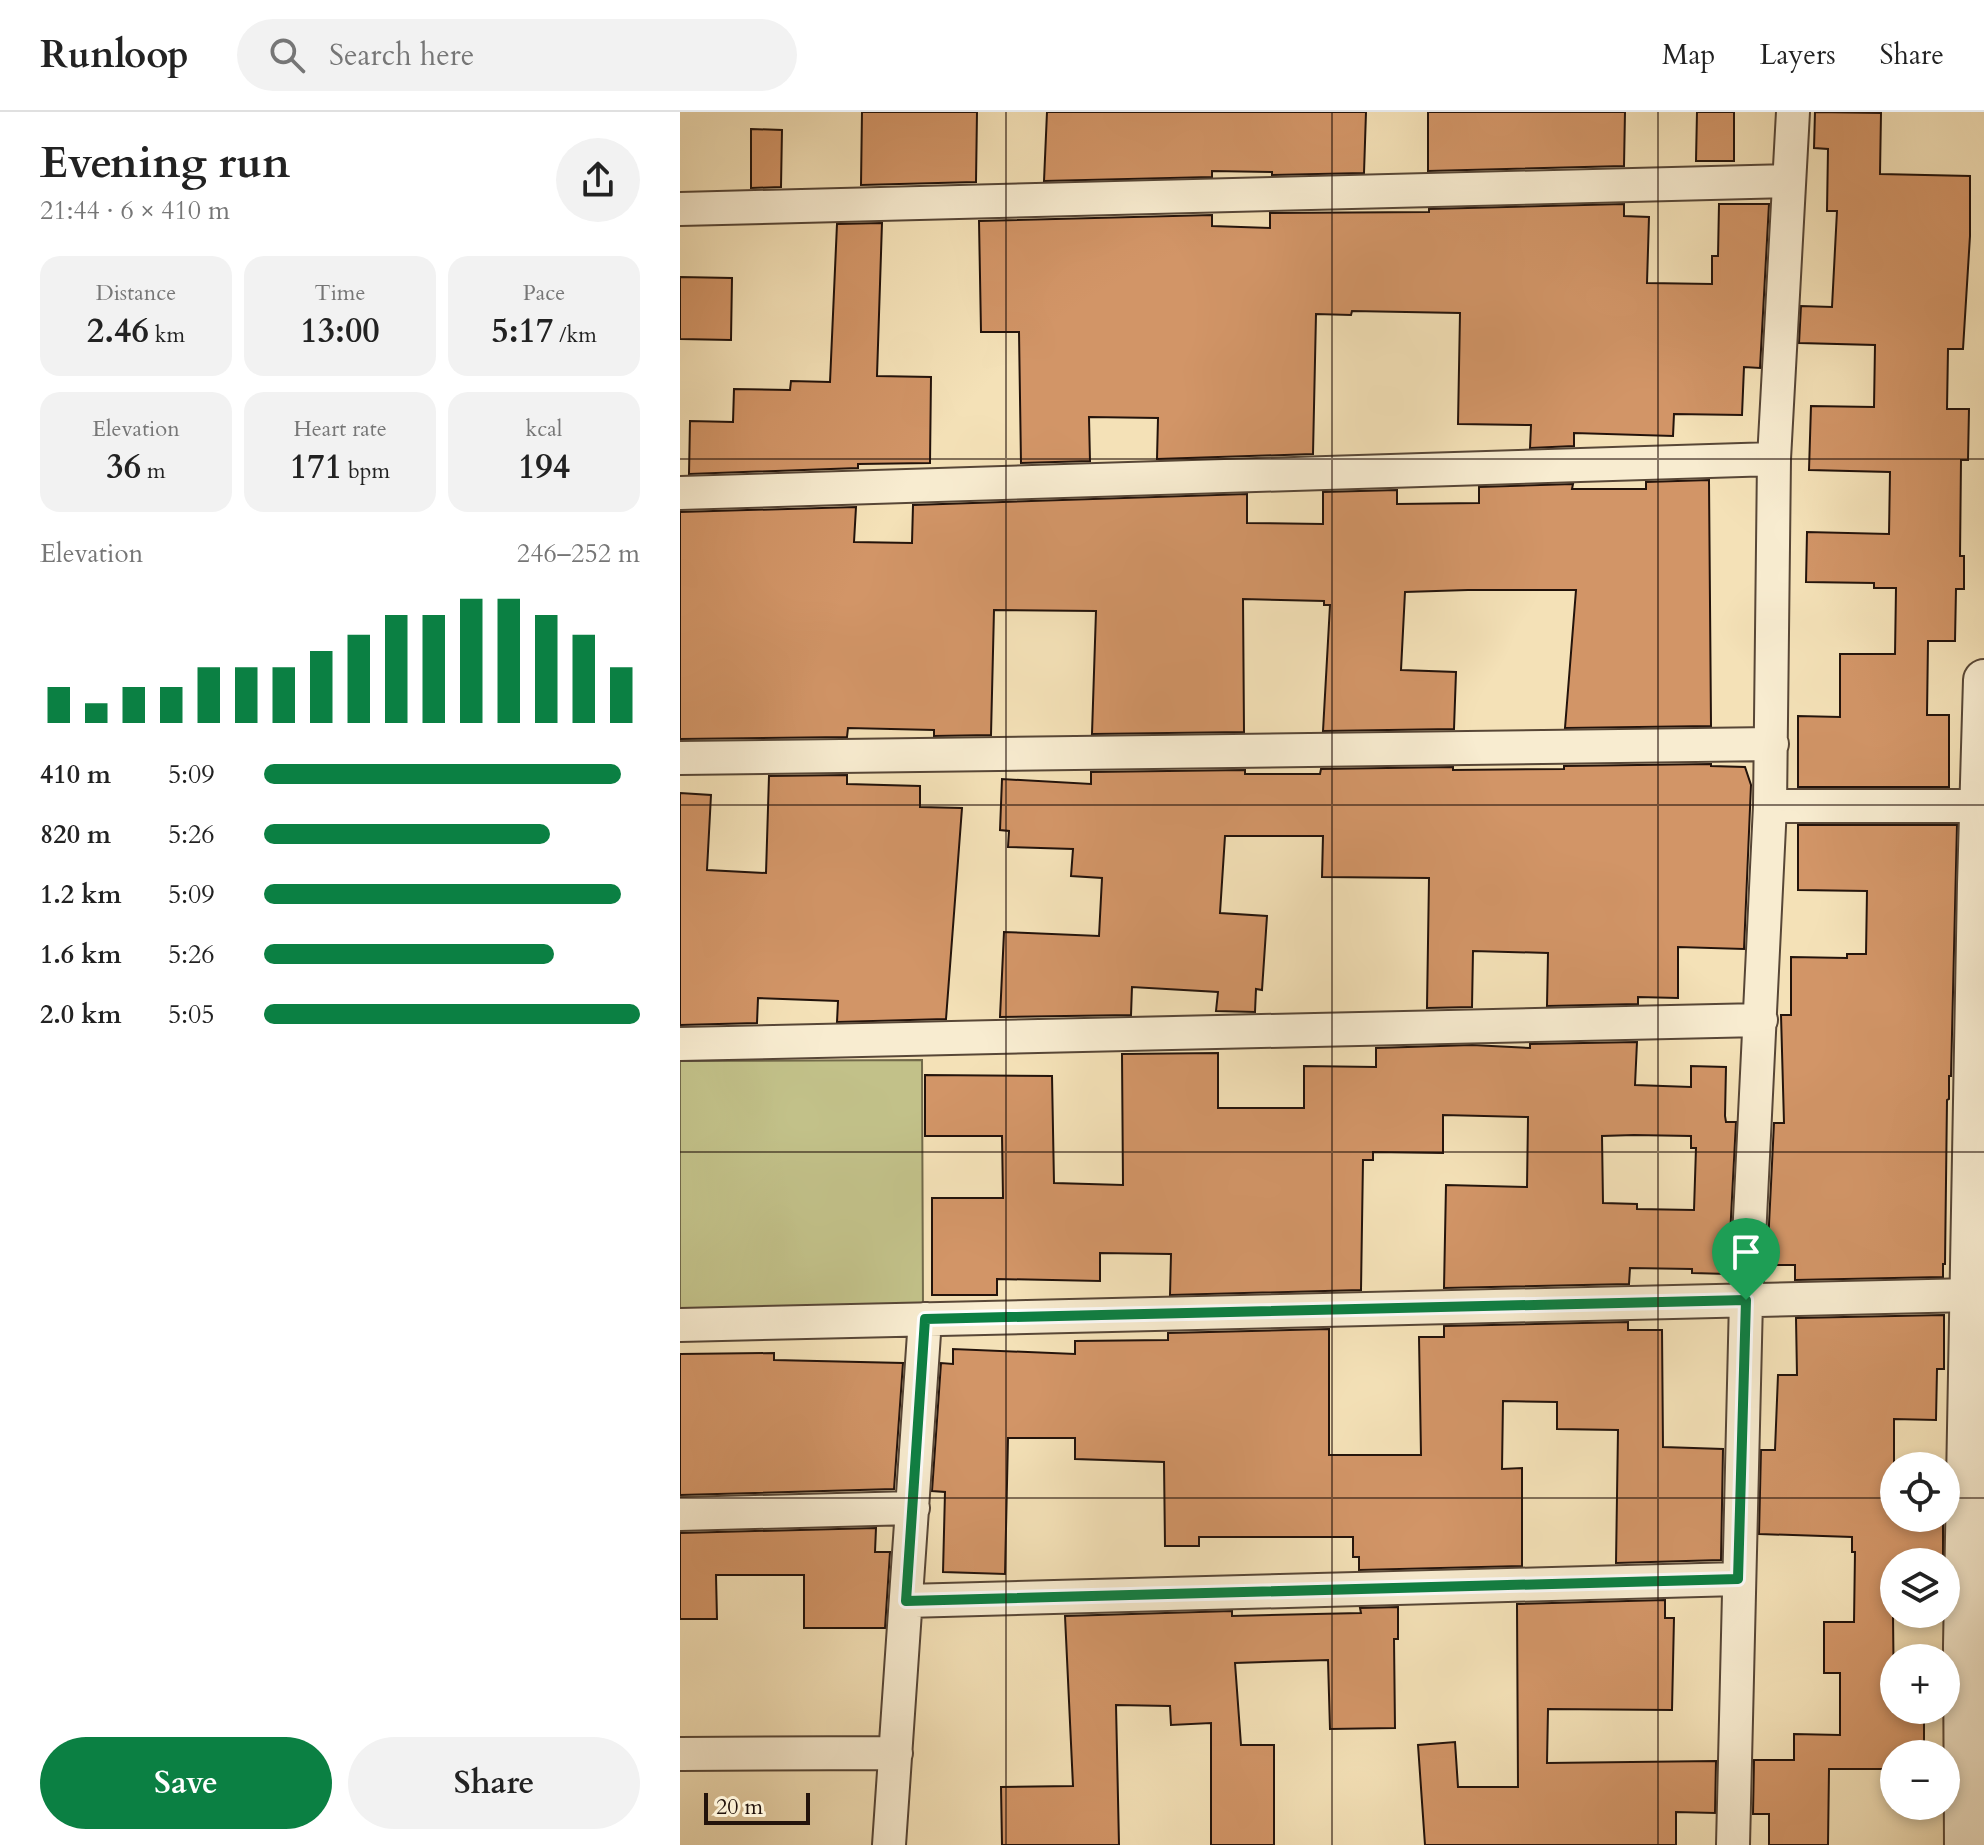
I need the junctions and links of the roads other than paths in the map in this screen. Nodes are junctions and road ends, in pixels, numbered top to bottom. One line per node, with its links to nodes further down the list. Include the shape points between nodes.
1 (1793, 112): 2 (street)
2 (1788, 181): 3 (street); 4 (street)
3 (680, 209)
4 (1774, 459): 5 (street); 7 (street)
5 (680, 493)
6 (1984, 680): 10 (street)
7 (1772, 744): 8 (street); 9 (street)
8 (680, 758)
9 (1770, 806): 10 (street); 11 (street)
10 (1982, 806): 13 (street)
11 (1761, 1020): 12 (street); 14 (street)
12 (680, 1044)
13 (1971, 1295): 14 (street); 21 (street)
14 (1746, 1300): 15 (street); 19 (street)
15 (925, 1319): 16 (street); 17 (street)
16 (680, 1325)
17 (913, 1508): 18 (street); 20 (street)
18 (680, 1514)
19 (1738, 1579): 20 (street); 25 (street)
20 (906, 1601): 22 (street)
21 (1974, 1646): 26 (street)
22 (896, 1753): 23 (street); 24 (street)
23 (680, 1754)
24 (889, 1845)
25 (1733, 1845)
26 (1965, 1845)

